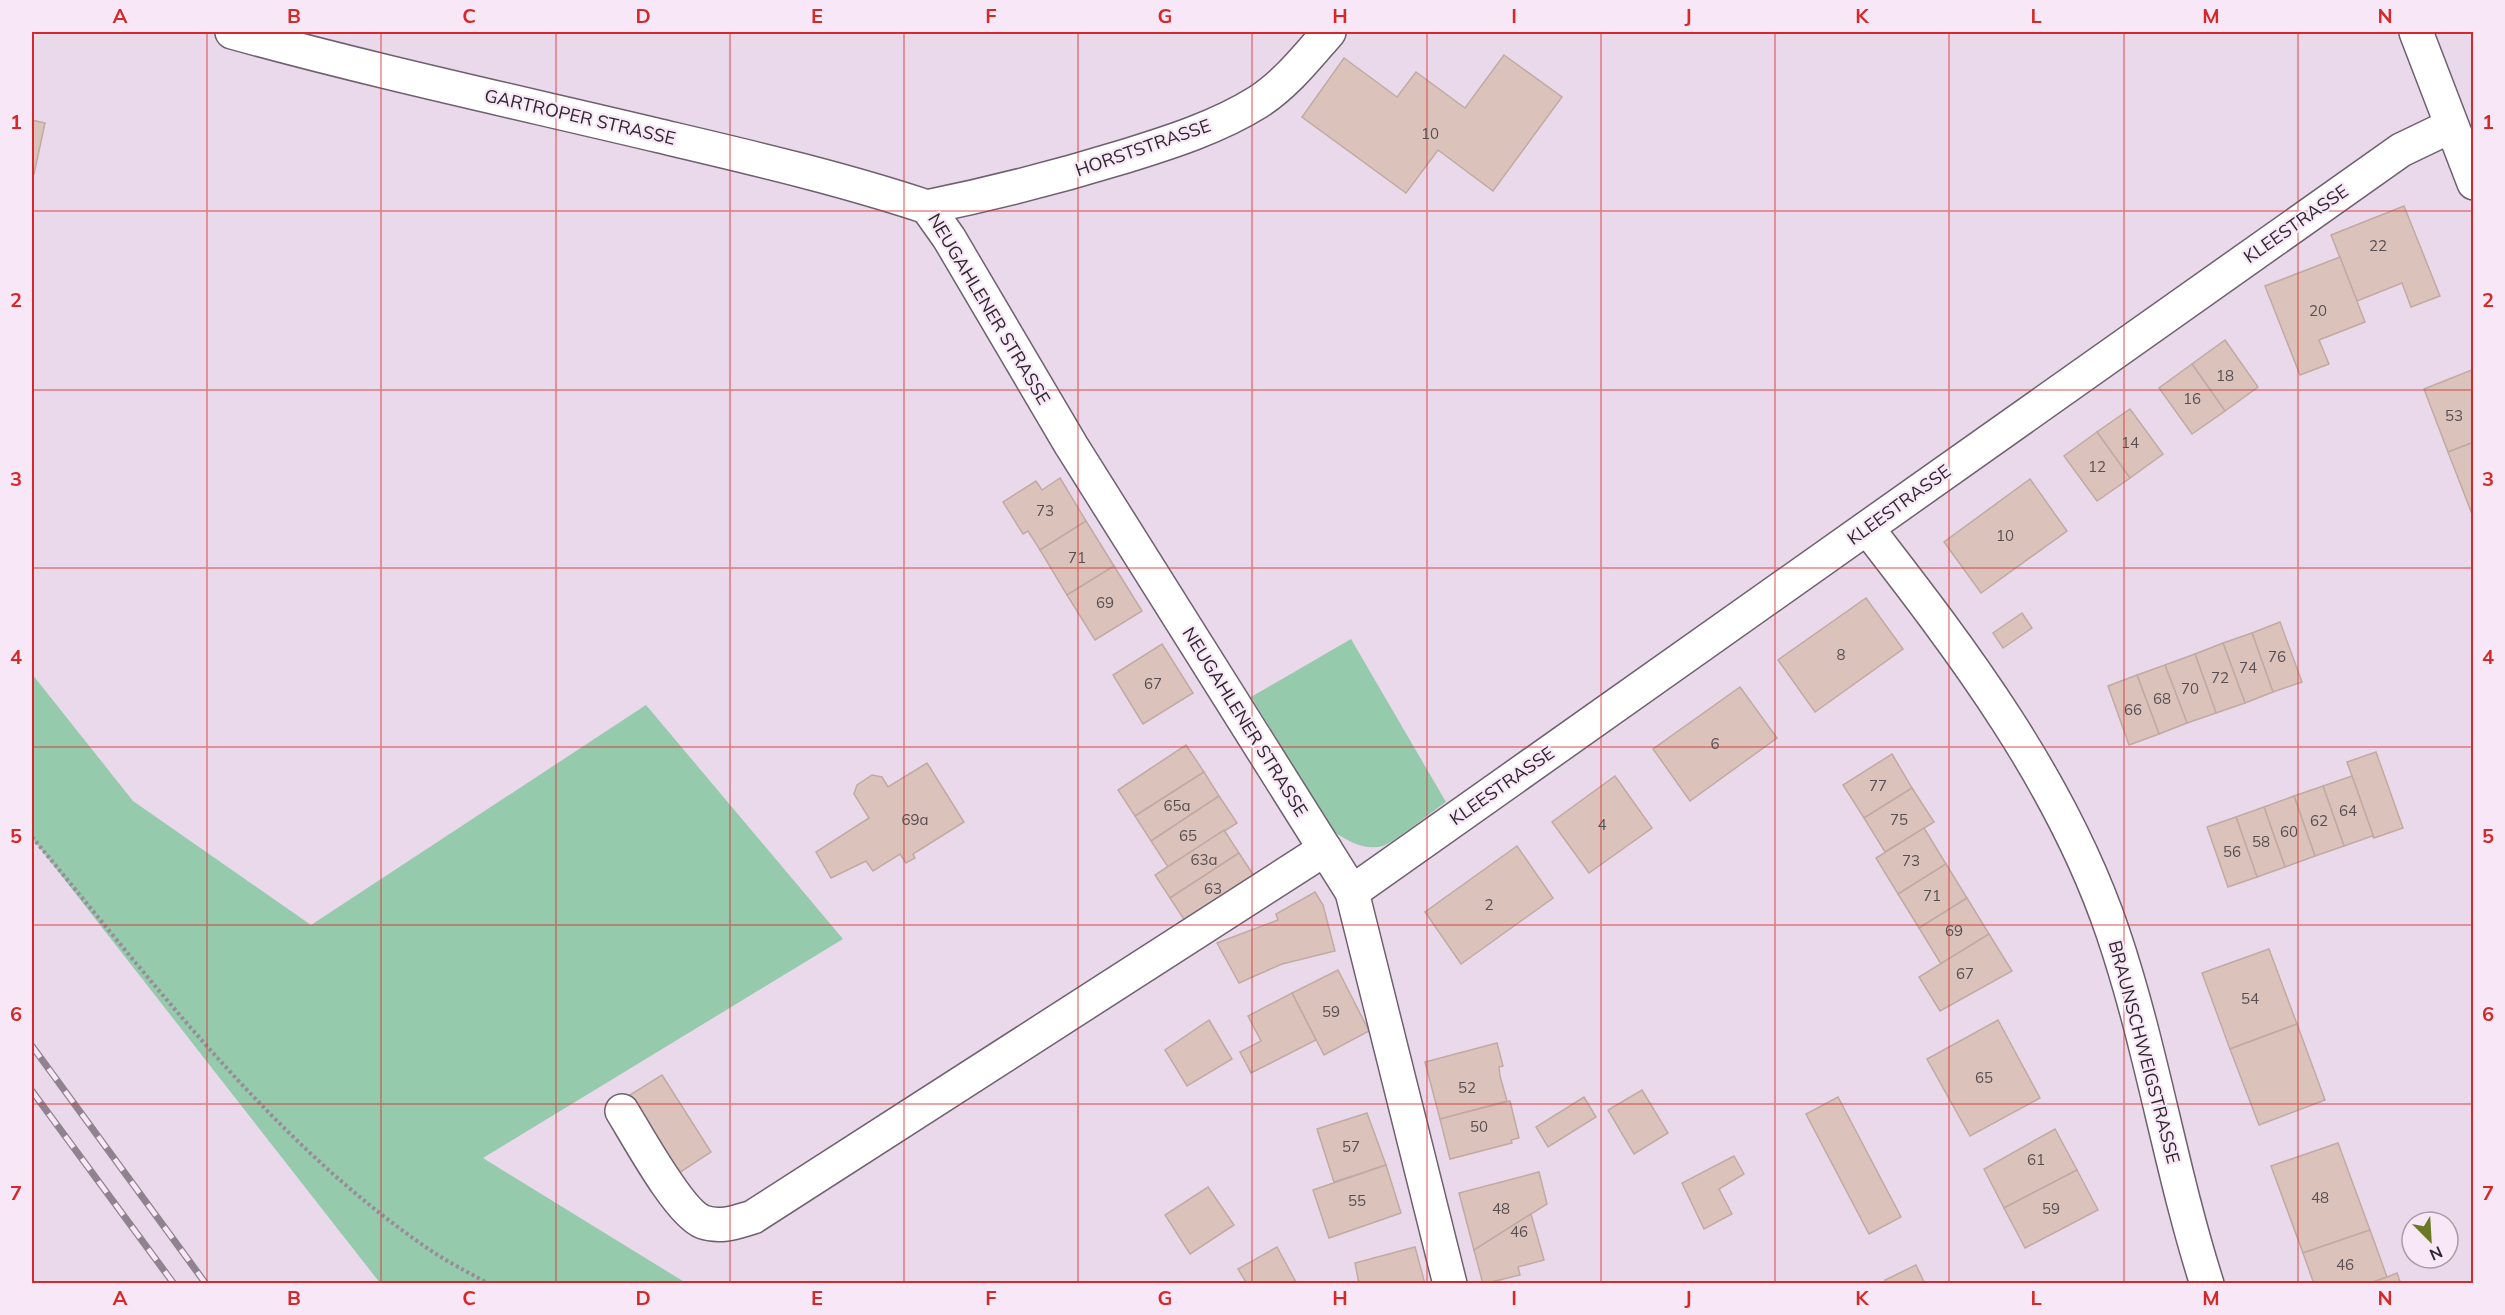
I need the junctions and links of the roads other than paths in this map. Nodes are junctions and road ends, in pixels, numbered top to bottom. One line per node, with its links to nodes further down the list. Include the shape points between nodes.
1 (232, 32): 6 (street, GARTROPER STRASSE, via 759,159)
2 (1329, 32): 6 (street, HORSTSTRASSE, via 1277,88 1220,122 1083,170)
3 (2416, 32): 4 (street)
4 (2451, 126): 5 (street); 7 (street, KLEESTRASSE, via 2402,150)
5 (2474, 183)
6 (927, 207): 8 (street, NEUGAHLENER STRASSE, via 1071,446)
7 (1867, 528): 9 (street, KLEESTRASSE); 12 (street, BRAUNSCHWEIGSTRASSE, via 1924,601 2034,761 2093,883 2130,986 2189,1227)
8 (1325, 849): 9 (street, NEUGAHLENER STRASSE); 10 (street, via 753,1217 725,1225 702,1221 678,1200)
9 (1352, 892): 11 (street, NEUGAHLENER STRASSE)
10 (622, 1111)
11 (1450, 1284)
12 (2207, 1284)

